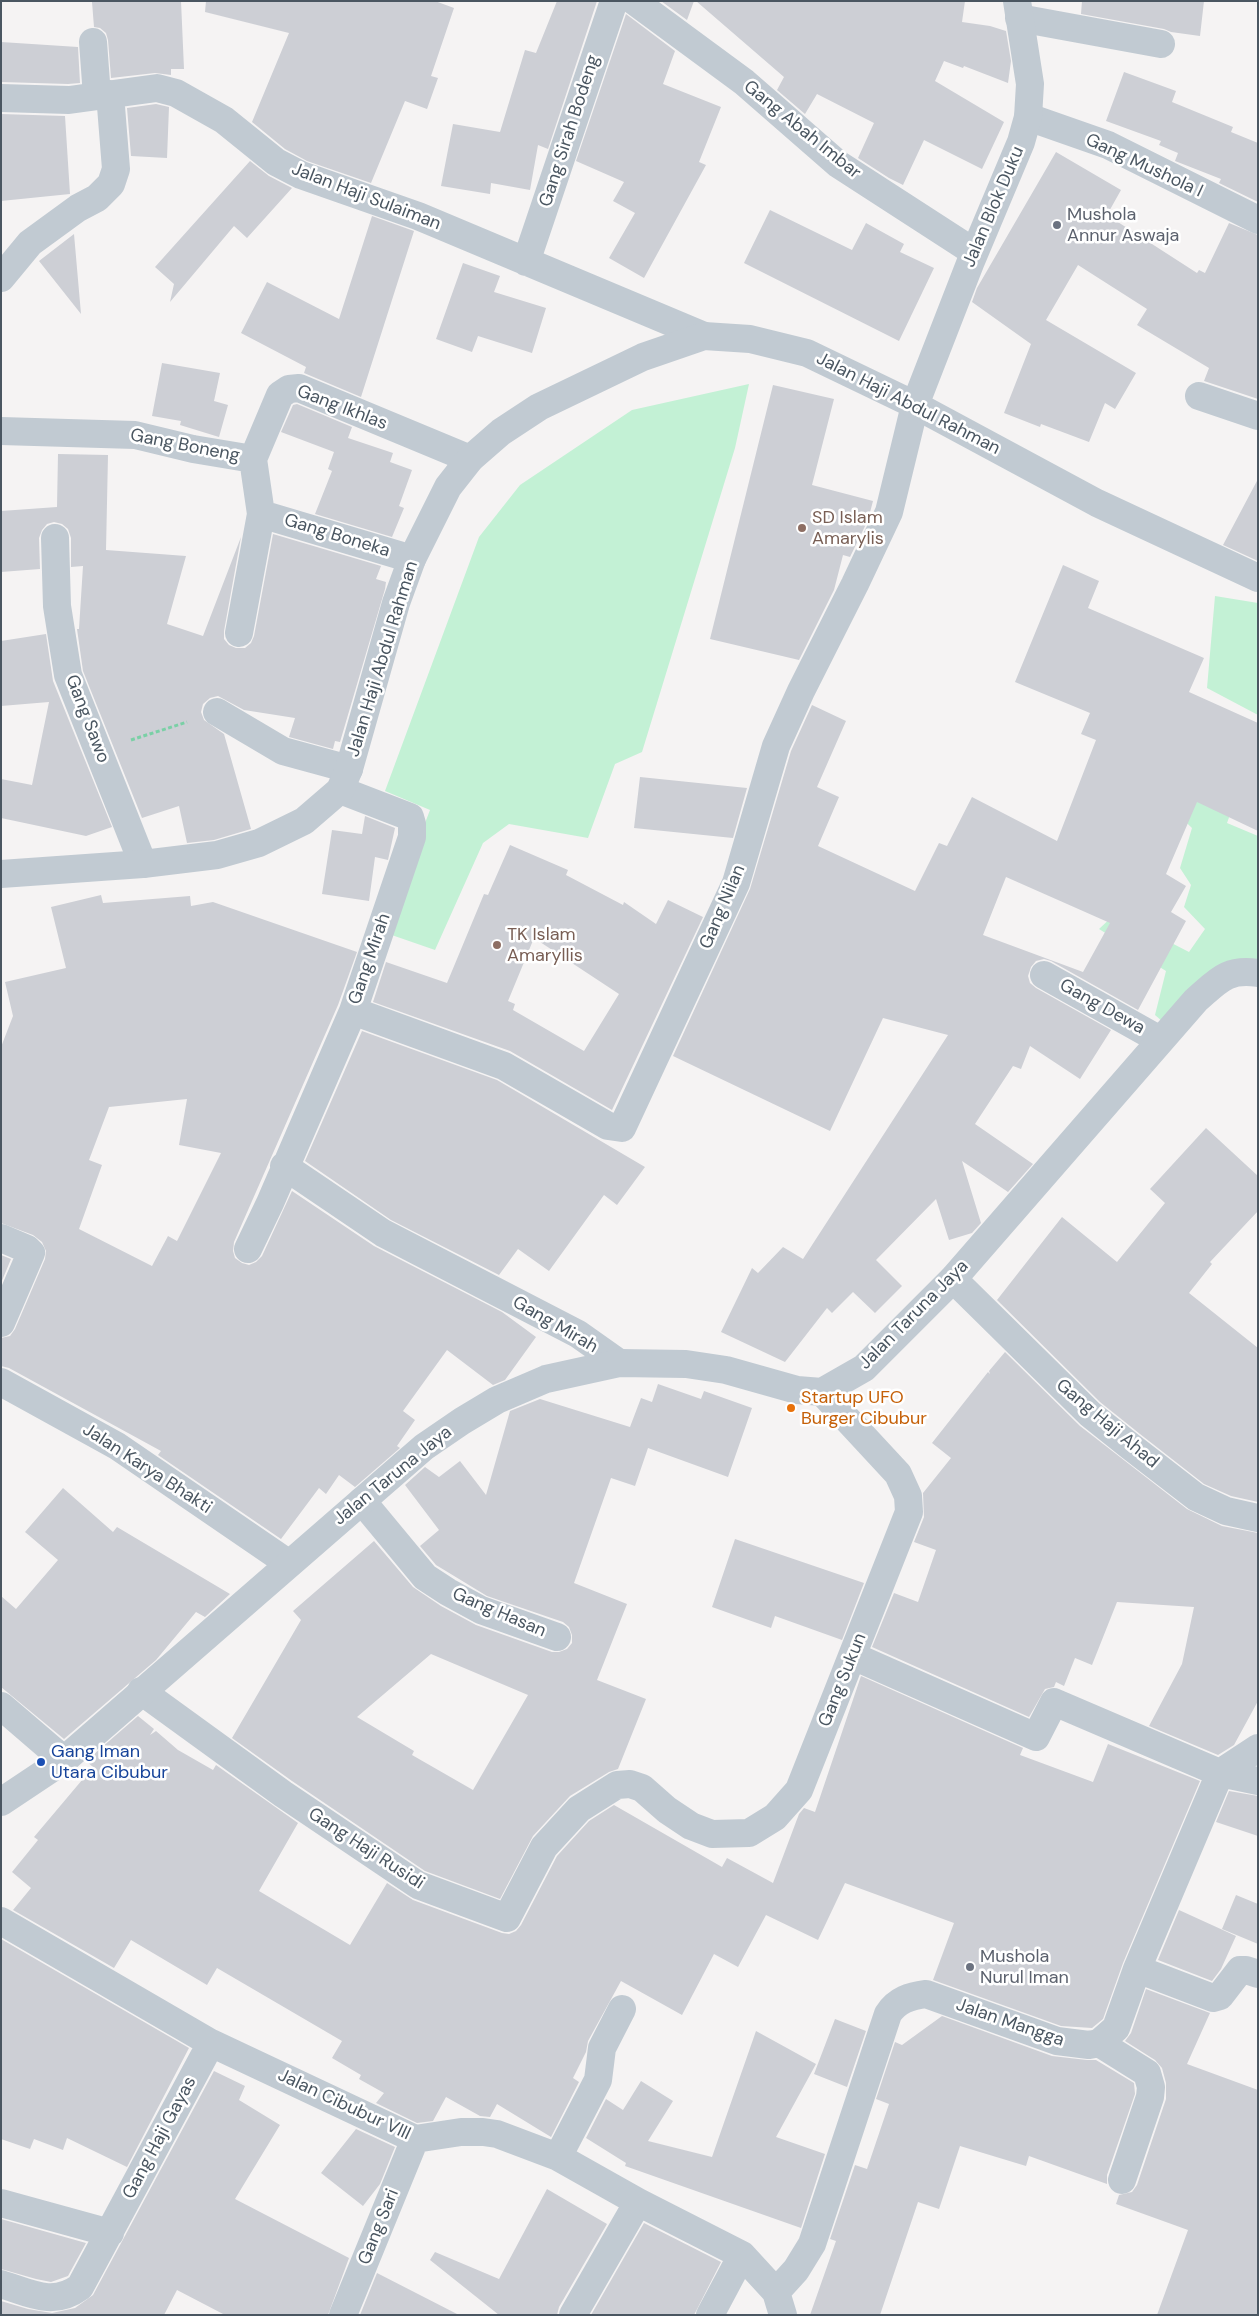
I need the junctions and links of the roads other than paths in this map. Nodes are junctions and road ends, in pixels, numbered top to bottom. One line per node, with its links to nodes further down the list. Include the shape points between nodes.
1 (614, 1): 11 (street, Gang Sirah Bodeng)
2 (634, 1): 10 (street, Gang Abah Imbar, via 744,82 838,164)
3 (1018, 10): 5 (street); 8 (street, Jalan Blok Duku, via 1030,84)
4 (93, 42): 6 (street)
5 (1161, 44)
6 (104, 95): 7 (street, Jalan Haji Sulaiman, via 70,100); 11 (street, Jalan Haji Sulaiman, via 157,88 176,93 224,120 276,162 301,175 418,216); 12 (street, via 116,169 112,184 97,198 30,243)
7 (1, 98)
8 (1028, 118): 9 (street, Gang Mushola I, via 1108,145); 10 (street, Jalan Blok Duku, via 1022,142)
9 (1258, 220)
10 (972, 256): 15 (street, Jalan Blok Duku)
11 (526, 262): 13 (street, Jalan Haji Sulaiman)
12 (1, 278)
13 (704, 336): 15 (street, Jalan Haji Abdul Rahman, via 750,339 807,352); 19 (street, Jalan Haji Abdul Rahman, via 643,358 540,407 500,432)
14 (1199, 396): 16 (street)
15 (915, 405): 23 (street, Jalan Haji Abdul Rahman, via 1097,503); 31 (street, Gang Nilan, via 889,512 776,746 736,883 622,1128 608,1126 504,1066)
16 (1258, 416)
17 (1, 431): 18 (street, Gang Boneng, via 134,435)
18 (253, 459): 19 (street, Gang Ikhlas, via 280,394 299,388); 20 (street, Gang Boneng)
19 (470, 459): 22 (street, Jalan Haji Abdul Rahman, via 448,487)
20 (262, 514): 22 (street, Gang Boneka); 24 (street, Gang Boneng)
21 (55, 538): 27 (street, Gang Sawo, via 57,606 68,675)
22 (412, 559): 26 (street, Jalan Haji Abdul Rahman)
23 (1258, 578)
24 (238, 633)
25 (217, 712): 26 (street, via 283,750)
26 (345, 779): 27 (street, via 304,821 259,844 217,855); 31 (street, Gang Mirah, via 410,817 412,824 412,837)
27 (143, 864): 28 (street)
28 (1, 874)
29 (1258, 973): 32 (street, Jalan Taruna Jaya, via 1238,971 1224,975)
30 (1044, 975): 32 (street, Gang Dewa)
31 (353, 1011): 33 (street, Gang Mirah)
32 (1160, 1040): 36 (street, Jalan Taruna Jaya)
33 (284, 1166): 35 (street, Gang Mirah); 38 (street, Gang Mirah, via 384,1233 578,1334)
34 (1, 1238): 37 (street, via 31,1253)
35 (248, 1249)
36 (953, 1279): 40 (street, Jalan Taruna Jaya, via 864,1368); 42 (street, Gang Haji Ahad, via 1090,1414 1130,1446 1196,1497 1226,1511)
37 (1, 1323)
38 (619, 1363): 40 (street, Jalan Taruna Jaya, via 686,1364 726,1370 797,1390); 41 (street, Jalan Taruna Jaya, via 546,1379 497,1400 424,1446)
39 (1, 1382): 43 (street, Jalan Karya Bhakti, via 116,1446)
40 (822, 1392): 45 (street, Gang Sukun, via 898,1474 908,1496 909,1512)
41 (362, 1501): 43 (street, Jalan Taruna Jaya); 44 (street, Gang Hasan, via 424,1577 481,1610)
42 (1258, 1518)
43 (288, 1562): 46 (street, Jalan Taruna Jaya)
44 (557, 1637)
45 (853, 1656): 50 (street, via 1036,1737 1054,1702); 52 (street, Gang Sukun, via 799,1790 775,1817 749,1833 712,1834 691,1826 642,1788 630,1784)
46 (141, 1691): 49 (street, Jalan Taruna Jaya); 52 (street, Gang Haji Rusidi, via 283,1794 418,1885 507,1918 544,1847 579,1809)
47 (1, 1706): 49 (street)
48 (1258, 1748): 50 (street)
49 (64, 1760): 53 (street, Jalan Taruna Jaya)
50 (1220, 1773): 51 (street); 55 (street)
51 (1258, 1781)
52 (617, 1785)
53 (1, 1802)
54 (1, 1921): 58 (street, Jalan Cibubur VIII)
55 (1137, 1969): 56 (street, via 1213,1998 1220,1996 1240,1970); 59 (street, via 1116,2028)
56 (1258, 1974)
57 (622, 2009): 61 (street, via 602,2048 598,2080)
58 (211, 2043): 60 (street, Jalan Cibubur VIII); 65 (street, Gang Haji Gayas)
59 (1100, 2044): 62 (street, via 1147,2073 1151,2088); 68 (street, Jalan Mangga, via 1057,2041 926,1994 915,1995 893,2005 812,2244)
60 (415, 2139): 61 (street, Jalan Cibubur VIII, via 483,2132 497,2134); 69 (street, Gang Sari)
61 (558, 2157): 64 (street, Jalan Cibubur VIII)
62 (1122, 2180)
63 (1, 2202): 65 (street)
64 (638, 2202): 66 (street, Jalan Cibubur VIII); 70 (street)
65 (110, 2233): 67 (street, Gang Haji Gayas, via 80,2287 70,2294 44,2298)
66 (742, 2255): 68 (street, Jalan Cibubur VIII); 71 (street)
67 (1, 2284)
68 (780, 2303)
69 (343, 2315)
70 (573, 2315)
71 (710, 2315)

